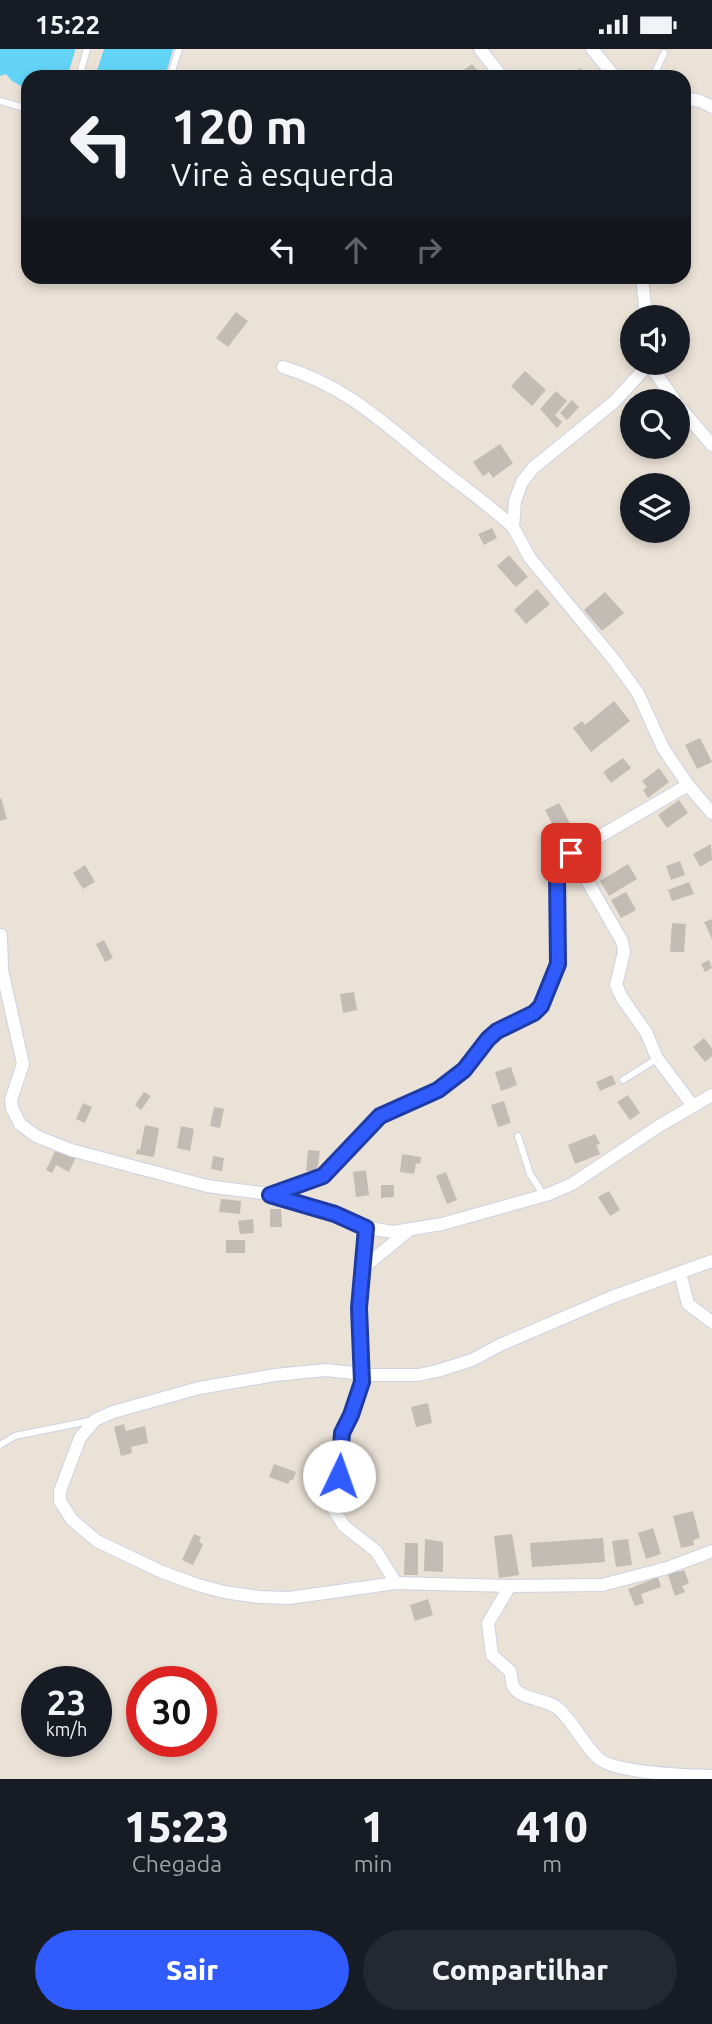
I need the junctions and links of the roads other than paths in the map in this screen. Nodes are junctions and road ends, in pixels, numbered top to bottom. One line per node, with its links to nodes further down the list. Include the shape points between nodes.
1 (87, 49): 6 (lane)
2 (179, 49): 7 (lane)
3 (480, 49): 8 (street)
4 (592, 49): 9 (street)
5 (664, 53): 10 (lane)
6 (81, 70)
7 (172, 70)
8 (496, 70)
9 (609, 70)
10 (656, 70)
11 (691, 99): 14 (street)
12 (0, 101): 13 (lane)
13 (21, 107)
14 (712, 107)
15 (643, 284): 16 (street)
16 (645, 305)
17 (283, 366): 21 (street, via 320,380 383,420)
18 (638, 375): 21 (street, via 614,402 533,468 522,482)
19 (690, 419): 20 (street)
20 (712, 445)
21 (513, 527): 22 (street, via 530,558 638,693 663,748)
22 (688, 785): 23 (street); 24 (street)
23 (712, 813)
24 (571, 853): 26 (street, via 622,941 616,985); 31 (street, via 557,873 558,964 541,1006 497,1031 464,1070 438,1090 380,1116 323,1176)
25 (1, 935): 31 (street, via 2,970 23,1064 11,1100 20,1124 71,1150 207,1186)
26 (658, 1058): 27 (lane); 29 (street)
27 (623, 1080)
28 (712, 1095): 29 (street)
29 (693, 1106): 32 (street, via 572,1184)
30 (518, 1136): 32 (lane, via 530,1174)
31 (270, 1195): 33 (street)
32 (545, 1196): 34 (street)
33 (366, 1228): 34 (street); 36 (street)
34 (411, 1229): 36 (street)
35 (712, 1261): 37 (street)
36 (363, 1268): 39 (street, via 359,1308)
37 (680, 1273): 38 (street, via 688,1304); 39 (street, via 612,1297 457,1366 418,1375)
38 (712, 1322)
39 (362, 1374): 40 (street, via 326,1370 230,1382); 43 (street, via 359,1394 342,1433 339,1476 329,1502 344,1527 376,1551)
40 (95, 1419): 41 (lane, via 15,1436); 43 (street, via 80,1437 60,1501 72,1520 97,1541 162,1571 224,1592 289,1598)
41 (0, 1445)
42 (712, 1552): 44 (street, via 602,1585)
43 (396, 1583): 44 (street)
44 (510, 1586): 45 (street, via 488,1623 492,1655 510,1671 518,1691 561,1710 599,1759 642,1771)
45 (712, 1776)

